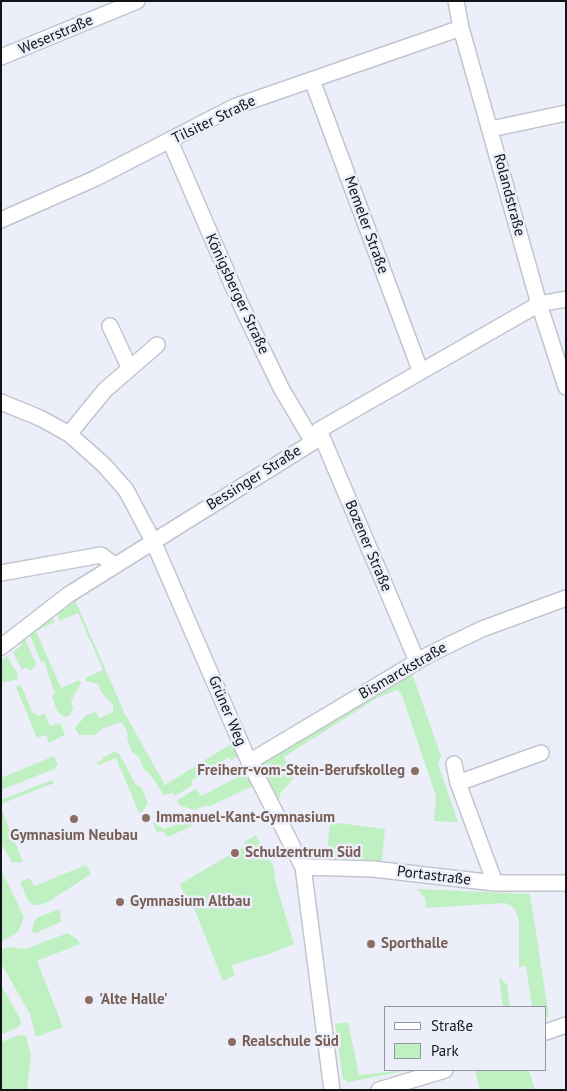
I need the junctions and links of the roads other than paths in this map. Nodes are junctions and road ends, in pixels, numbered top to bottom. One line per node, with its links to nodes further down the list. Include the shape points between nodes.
1 (137, 1): 4 (street, Weserstraße)
2 (456, 1): 3 (street, Rolandstraße)
3 (461, 28): 5 (street, Tilsiter Straße); 7 (street, Rolandstraße)
4 (1, 57)
5 (312, 80): 8 (street, Tilsiter Straße, via 236,106); 15 (street, Memeler Straße)
6 (566, 113): 7 (street)
7 (491, 129): 11 (street, Rolandstraße)
8 (170, 142): 9 (street, Tilsiter Straße); 19 (street, Königsberger Straße, via 281,388)
9 (1, 220)
10 (566, 298): 11 (street, Bessinger Straße)
11 (539, 304): 15 (street, Bessinger Straße); 16 (street, Rolandstraße)
12 (110, 326): 14 (street)
13 (157, 345): 14 (street)
14 (129, 367): 18 (street, via 105,390)
15 (420, 370): 19 (street, Bessinger Straße)
16 (566, 387)
17 (1, 402): 18 (street, Grüner Weg)
18 (69, 434): 20 (street, Grüner Weg, via 104,464 126,490)
19 (316, 436): 20 (street, Bessinger Straße); 25 (street, Bozener Straße)
20 (153, 541): 21 (street, Bessinger Straße); 27 (street, Grüner Weg)
21 (114, 565): 22 (street, via 101,555); 24 (street, Bessinger Straße, via 68,595)
22 (1, 572)
23 (566, 598): 25 (street, Bismarckstraße, via 482,629)
24 (1, 647)
25 (417, 661): 27 (street, Bismarckstraße)
26 (541, 753): 29 (street)
27 (249, 762): 30 (street, Grüner Weg)
28 (454, 764): 29 (street)
29 (458, 783): 31 (street)
30 (302, 868): 31 (street, Portastraße, via 373,869); 36 (street, Grüner Weg)
31 (495, 883): 32 (street, Portastraße)
32 (566, 883)
33 (566, 1025): 34 (street)
34 (547, 1032)
35 (442, 1071): 37 (street)
36 (332, 1090)
37 (379, 1090)

